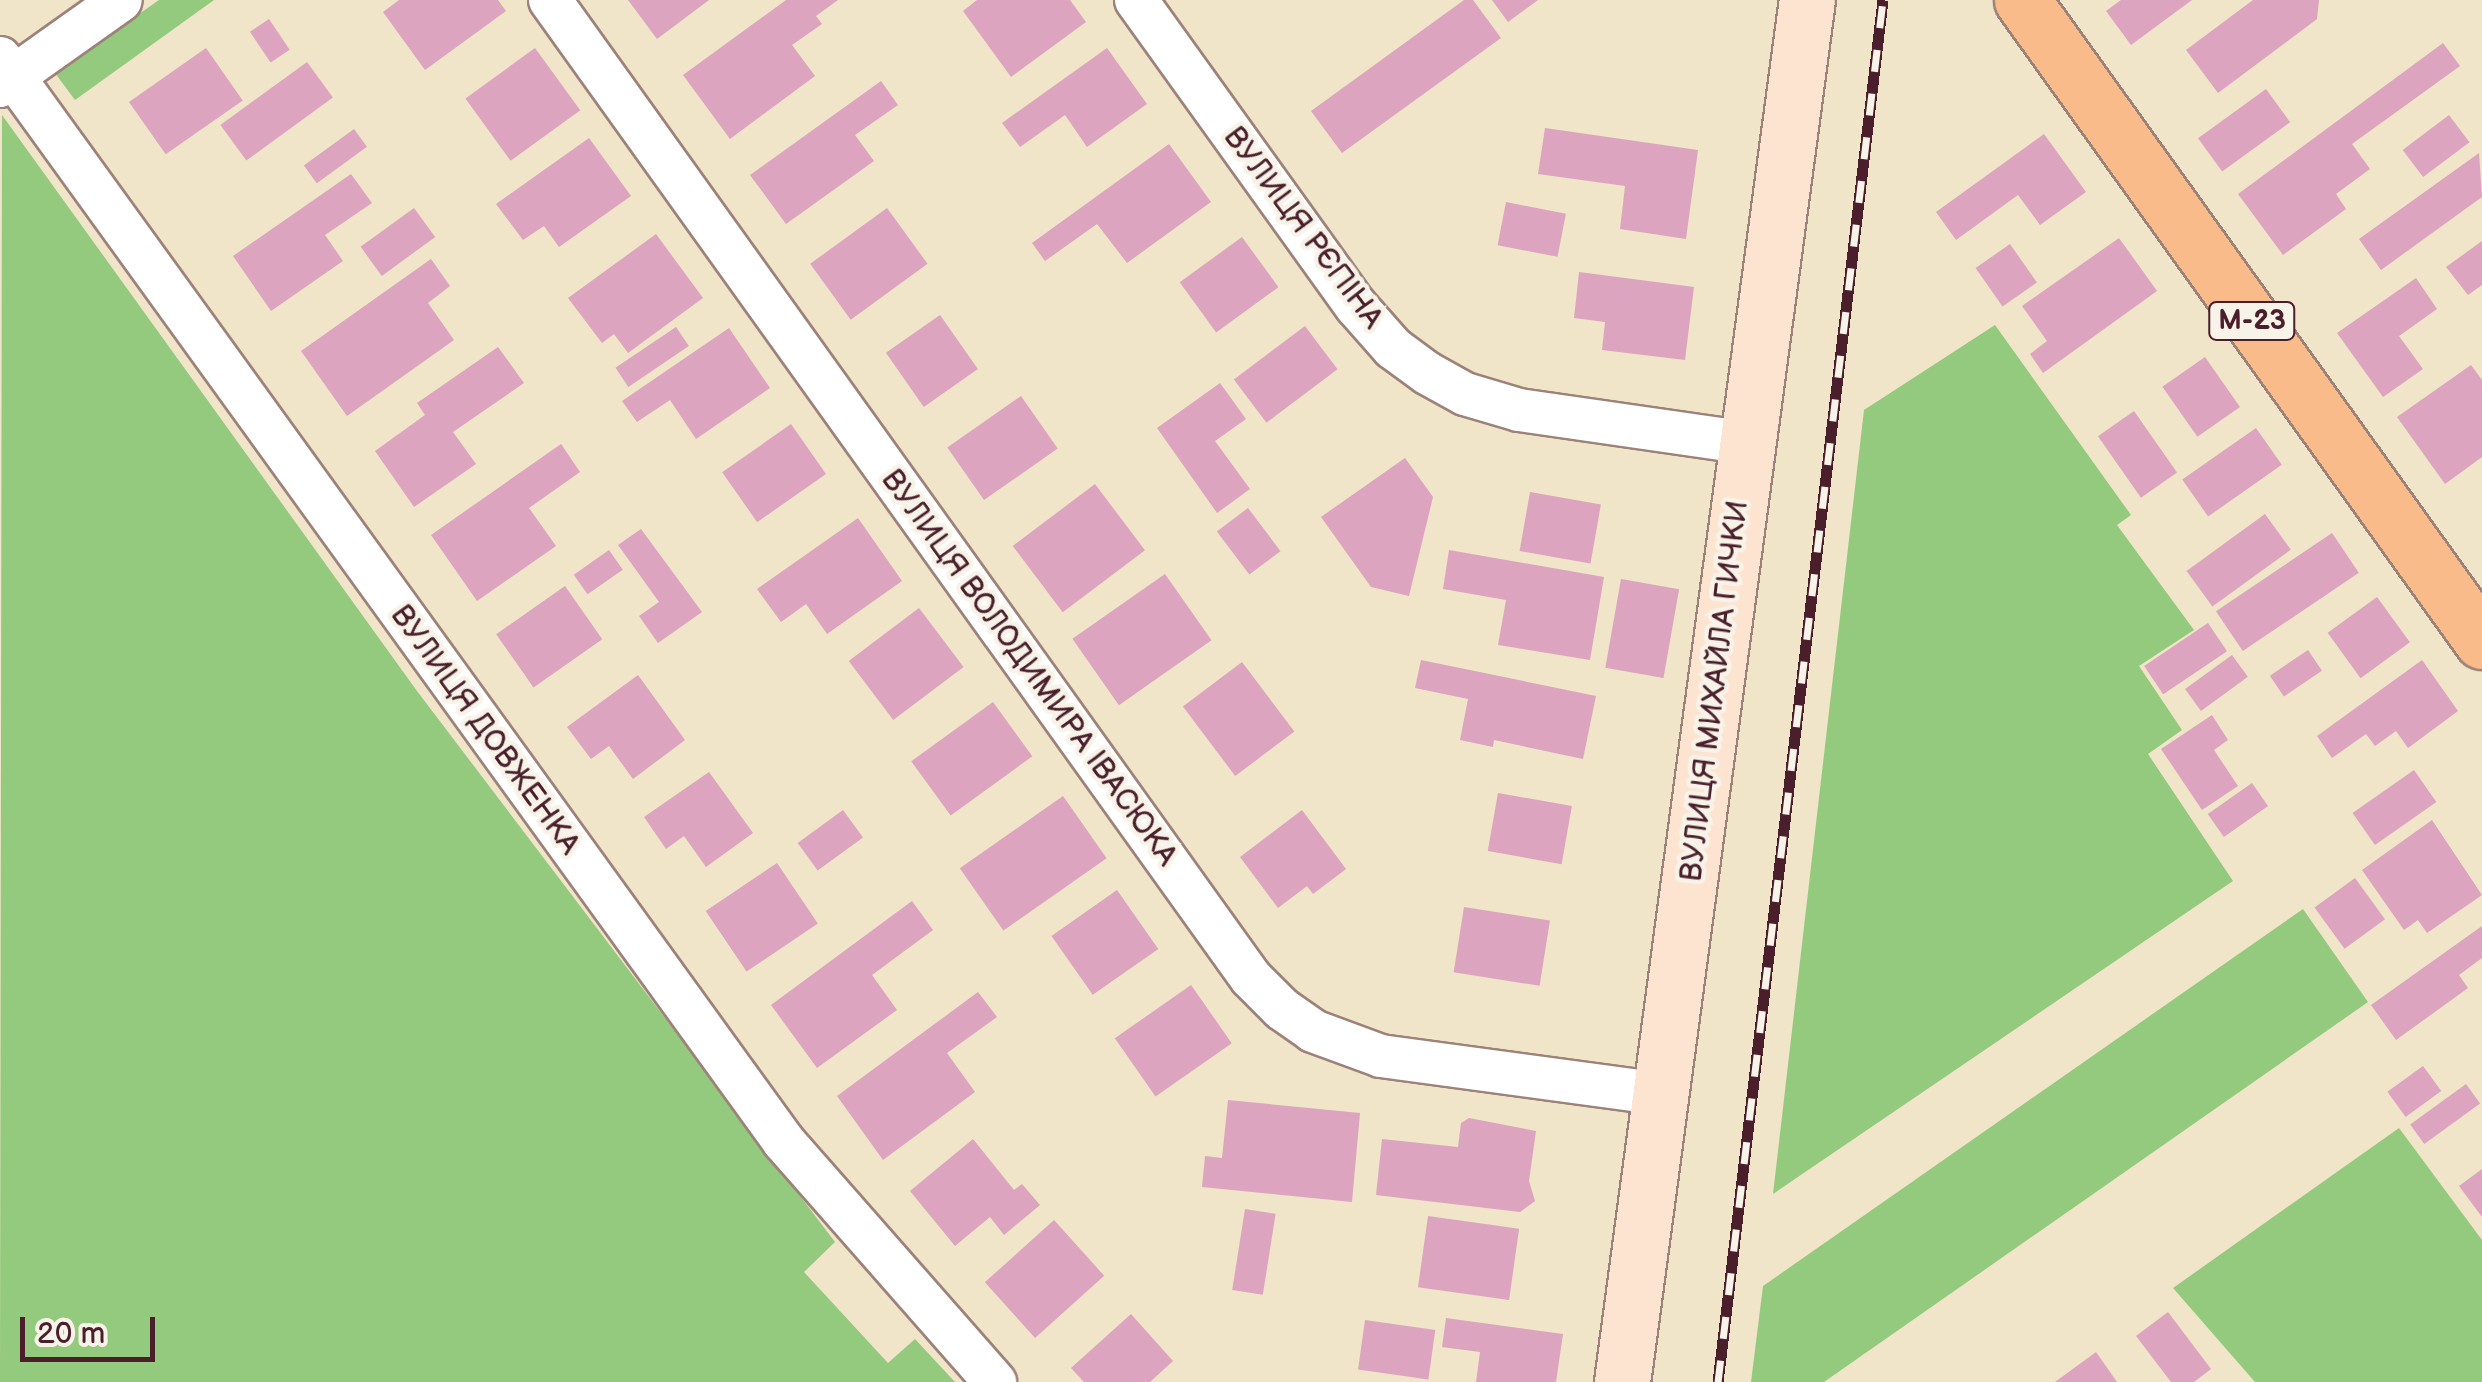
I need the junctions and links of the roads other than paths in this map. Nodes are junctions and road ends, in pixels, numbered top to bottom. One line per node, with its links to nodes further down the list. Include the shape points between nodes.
1 (121, 0): 6 (street)
2 (550, 0): 9 (street, ВУЛИЦЯ ВОЛОДИМИРА ІВАСЮКА, via 1251,978 1313,1031 1381,1056)
3 (1136, 0): 7 (street, ВУЛИЦЯ РЄПІНА, via 1356,306 1427,373 1465,394 1519,410)
4 (1807, 0): 7 (street, ВУЛИЦЯ МИХАЙЛА ГИЧКИ)
5 (2022, 0): 8 (highway, М-23)
6 (4, 74): 10 (street, ВУЛИЦЯ ДОВЖЕНКА, via 784,1142)
7 (1747, 444): 9 (street, ВУЛИЦЯ МИХАЙЛА ГИЧКИ)
8 (2482, 641)
9 (1663, 1094): 11 (street, ВУЛИЦЯ МИХАЙЛА ГИЧКИ)
10 (994, 1382)
11 (1622, 1382)

